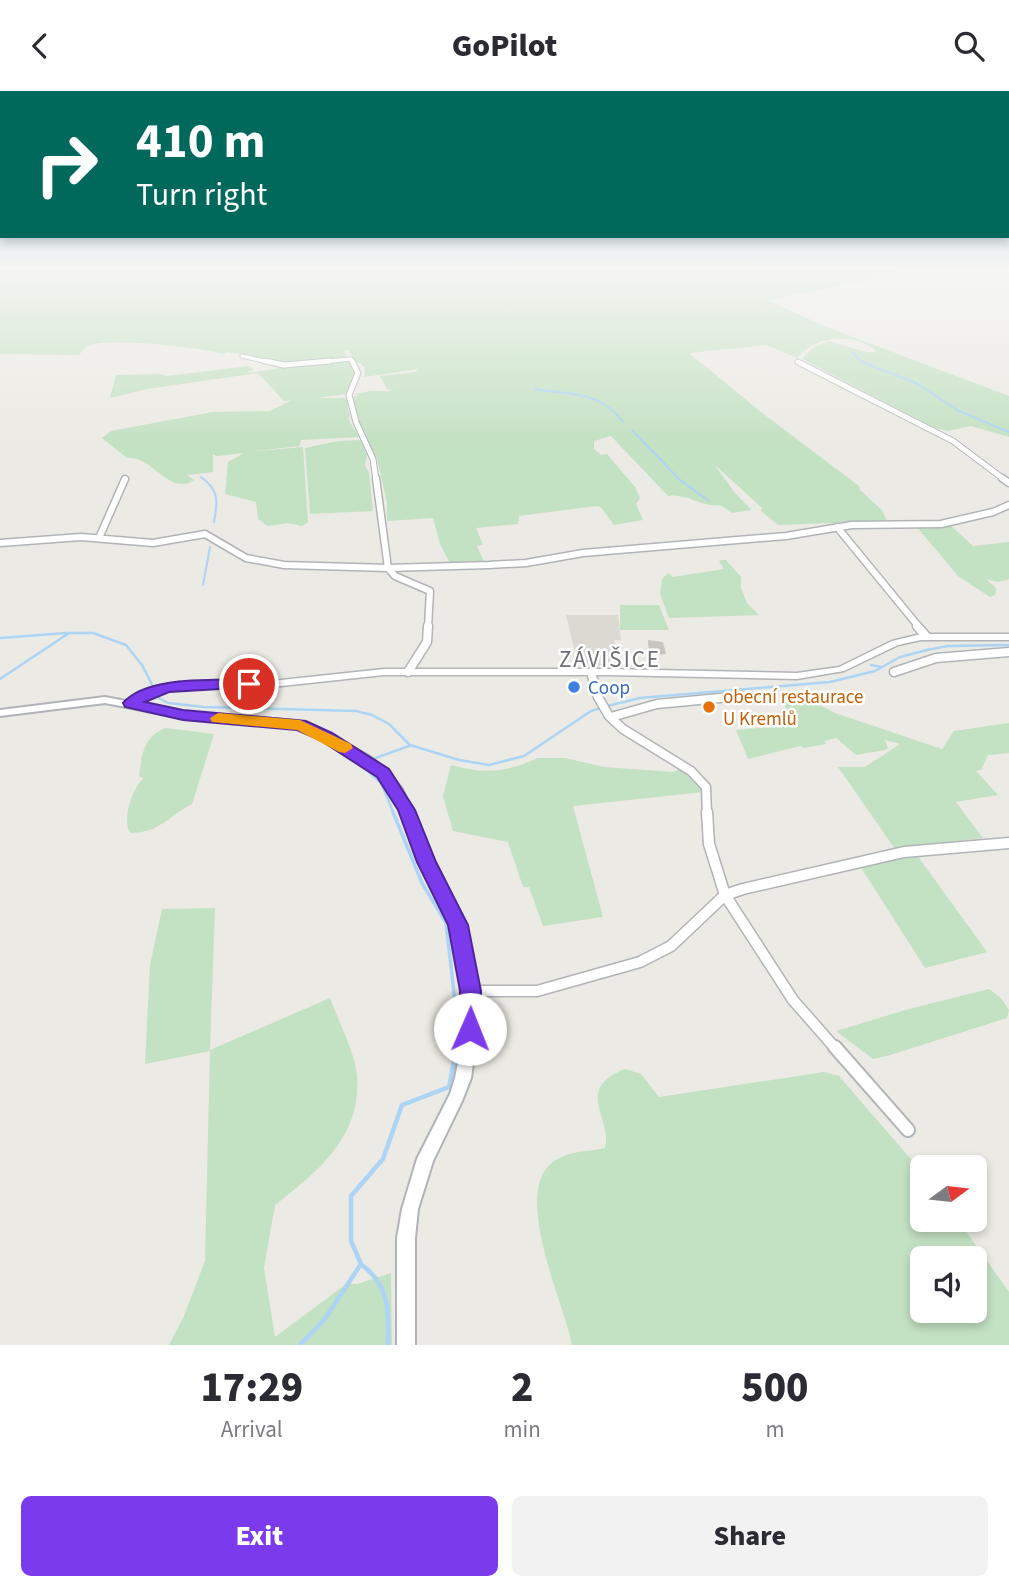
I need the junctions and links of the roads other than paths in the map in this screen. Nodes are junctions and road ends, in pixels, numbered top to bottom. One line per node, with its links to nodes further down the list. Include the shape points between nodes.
1 (242, 356): 9 (street, via 284,365 353,360 358,373 349,395 373,459)
2 (798, 362): 4 (street, via 953,441)
3 (125, 479): 7 (street)
4 (1009, 483)
5 (1009, 505): 6 (street, via 941,524)
6 (837, 527): 9 (street, via 526,563); 10 (street)
7 (99, 538): 8 (street); 9 (street, via 146,543 205,534 246,558 284,565)
8 (0, 543)
9 (388, 568): 13 (street, via 395,576 429,591 427,642)
10 (926, 636): 11 (street); 14 (street, via 895,643 841,669 797,676)
11 (1009, 638)
12 (1009, 652): 15 (street, via 937,656)
13 (408, 672): 14 (street); 17 (street, via 164,688)
14 (591, 672): 19 (street, via 598,700)
15 (894, 672)
16 (741, 696): 19 (street)
17 (131, 703): 18 (main road, via 97,700); 22 (main road, via 183,715 300,725 387,777 451,907 462,938)
18 (0, 713)
19 (609, 715): 21 (street, via 635,740 684,766 706,787 709,844)
20 (1009, 843): 21 (street, via 904,852)
21 (725, 895): 22 (street, via 671,946 640,962 537,991); 23 (street, via 793,1000)
22 (471, 991): 24 (main road, via 463,1078 425,1159 410,1209)
23 (908, 1130)
24 (406, 1345)

